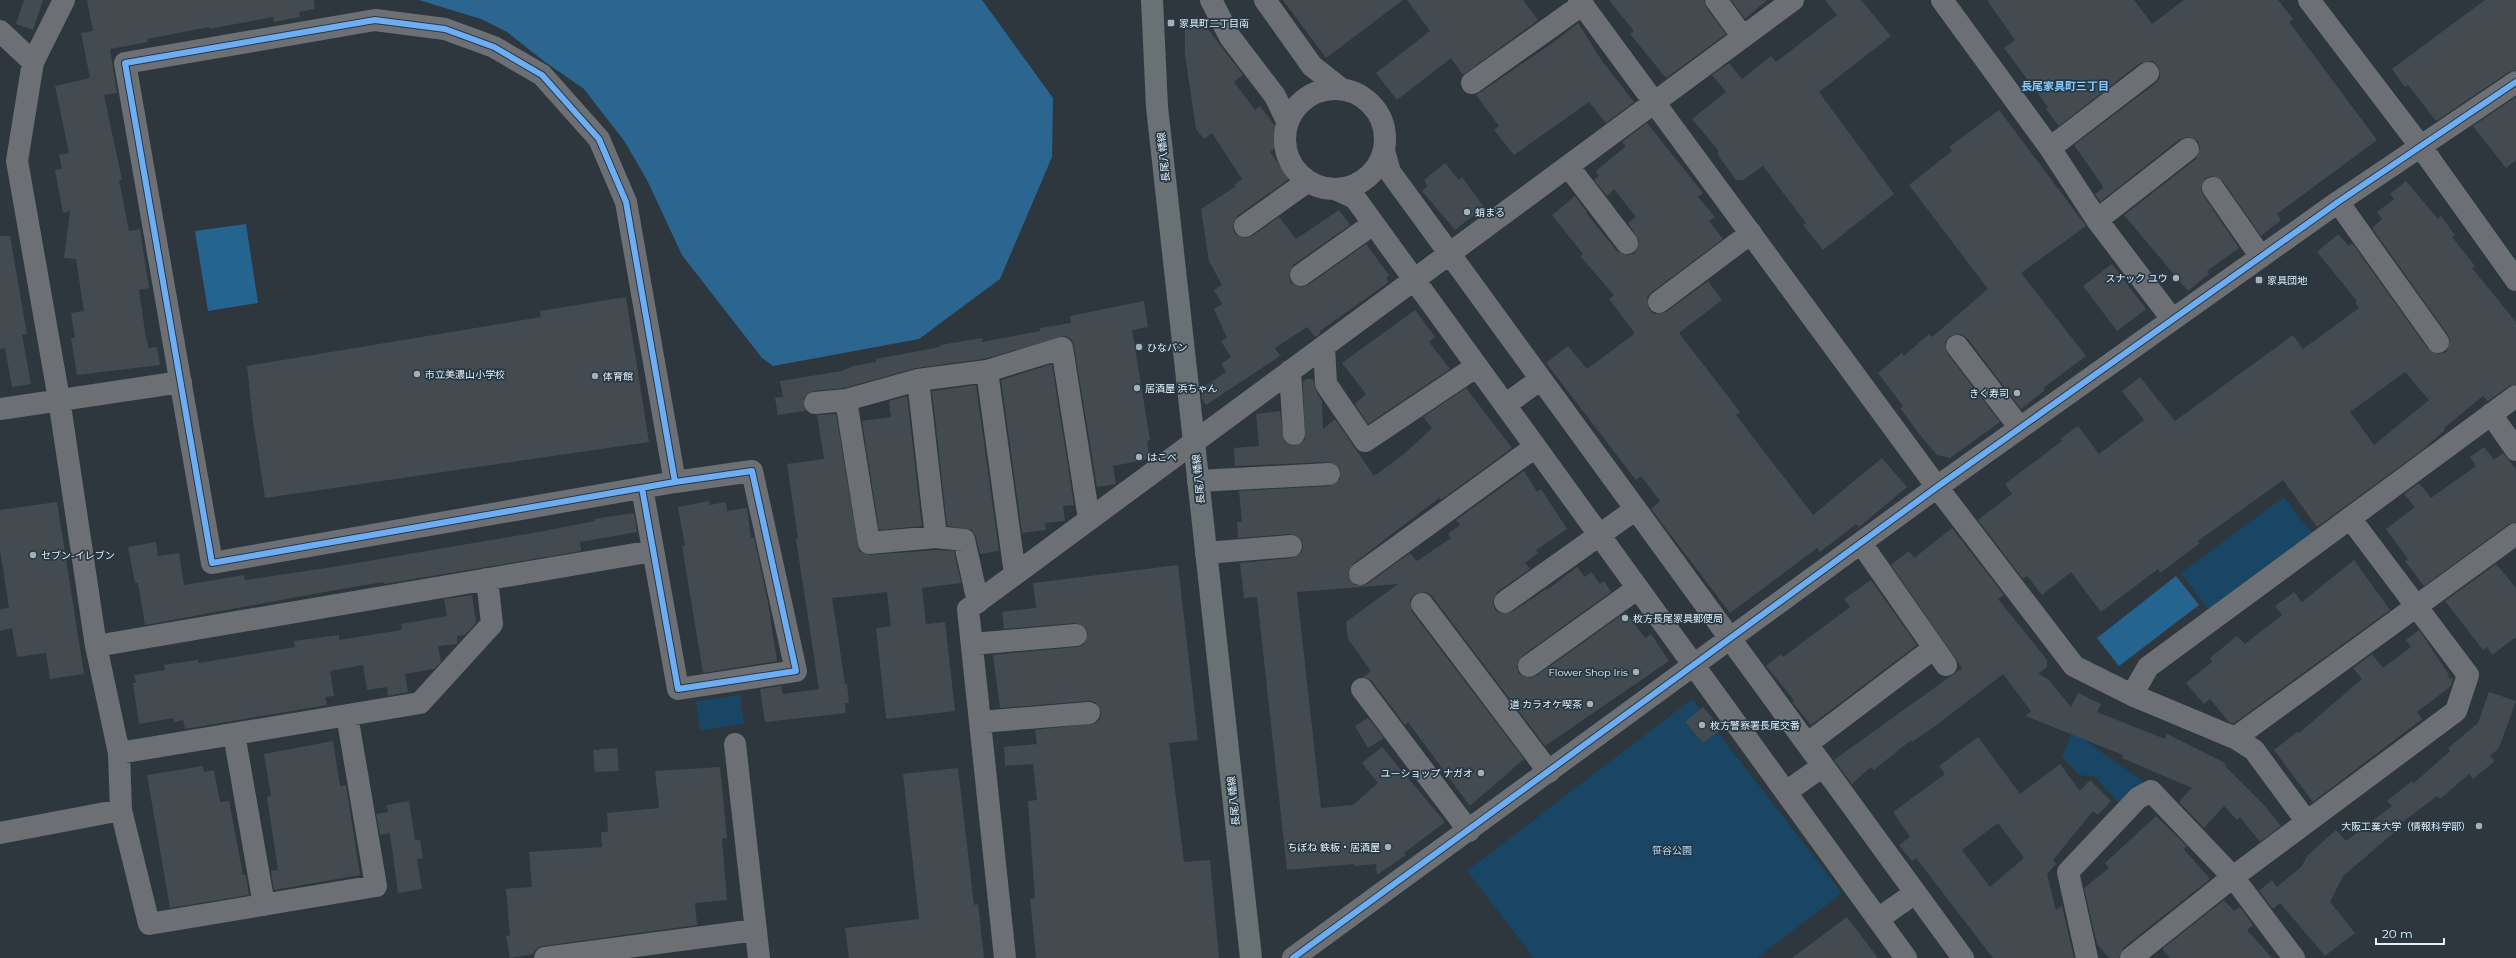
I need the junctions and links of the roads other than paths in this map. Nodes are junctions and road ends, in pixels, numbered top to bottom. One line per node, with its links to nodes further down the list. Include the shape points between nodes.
1 (64, 0): 12 (street)
2 (1152, 0): 58 (main road, 長尾八幡線, via 1157,107)
3 (1211, 0): 18 (street, via 1230,37 1275,96)
4 (1265, 0): 16 (street, via 1312,66)
5 (1716, 0): 11 (street)
6 (1793, 0): 11 (street)
7 (1942, 0): 20 (street)
8 (2309, 0): 19 (street)
9 (1581, 2): 15 (street); 17 (street)
10 (0, 31): 12 (street)
11 (1743, 37): 17 (street)
12 (33, 62): 50 (street, via 17,161)
13 (2148, 73): 20 (street)
14 (2516, 82): 19 (street)
15 (1472, 83)
16 (1340, 88): 18 (street, via 1323,89 1307,96 1295,107); 22 (street, via 1357,93 1381,117 1386,134)
17 (1654, 102): 23 (street); 31 (street)
18 (1287, 121): 24 (street, via 1284,137 1286,153 1293,168)
19 (2421, 147): 27 (street); 37 (street)
20 (2050, 148): 28 (street)
21 (2188, 149): 28 (street)
22 (1384, 151): 26 (street, via 1378,167 1366,179 1351,187); 33 (street, via 1390,172)
23 (1568, 166): 32 (street); 33 (street)
24 (1308, 181): 26 (street, via 1319,187); 30 (street)
25 (2213, 188): 34 (street)
26 (1335, 190): 29 (street, via 1355,198)
27 (2338, 202): 34 (street); 40 (street)
28 (2097, 220): 39 (street)
29 (1373, 224): 35 (street); 36 (street)
30 (1245, 226)
31 (1751, 233): 38 (street); 64 (street)
32 (1627, 243)
33 (1450, 253): 36 (street); 46 (street)
34 (2261, 257): 39 (street)
35 (1301, 275)
36 (1414, 279): 41 (street); 43 (street)
37 (2516, 280)
38 (1659, 302)
39 (2172, 320): 56 (street)
40 (2438, 342)
41 (1324, 346): 43 (street, via 1326,384 1365,442); 45 (street)
42 (1957, 346): 56 (street)
43 (1477, 366): 53 (street)
44 (987, 371): 47 (street); 68 (street, via 1062,348); 76 (street)
45 (1290, 371): 57 (street); 58 (street)
46 (1541, 379): 53 (street); 66 (street)
47 (918, 380): 51 (street); 71 (street)
48 (181, 382): 50 (street); 63 (street, via 126,64 375,20 445,29 494,47 542,75 599,139 626,202); 65 (street, via 212,563)
49 (2516, 396): 55 (street)
50 (59, 399): 54 (street); 87 (street)
51 (846, 400): 52 (street); 71 (street, via 869,543)
52 (815, 403)
53 (1505, 405): 59 (street)
54 (0, 409)
55 (2491, 414): 60 (street); 67 (street)
56 (2020, 428): 64 (street)
57 (1294, 434)
58 (1194, 442): 62 (main road, 長尾八幡線); 68 (street)
59 (1535, 447): 70 (street); 77 (street)
60 (2516, 450)
61 (1329, 474): 62 (street)
62 (1198, 481): 75 (main road, 長尾八幡線)
63 (675, 482): 65 (street); 74 (street, via 752,471 796,671 678,689)
64 (1937, 487): 72 (street); 91 (street, via 2074,666)
65 (642, 488): 74 (street)
66 (1636, 509): 70 (street); 85 (street)
67 (2350, 518): 83 (street); 91 (street, via 2148,667)
68 (1089, 519): 76 (street)
69 (2516, 534): 83 (street)
70 (1599, 535): 79 (street); 80 (street)
71 (936, 537): 82 (street, via 964,540)
72 (1861, 543): 85 (street); 98 (street, via 1940,657)
73 (1291, 546): 75 (street)
74 (653, 551): 78 (street)
75 (1206, 553): 115 (main road, 長尾八幡線)
76 (1015, 574): 82 (street)
77 (1360, 574)
78 (486, 579): 87 (street); 93 (street, via 492,624 420,703)
79 (1638, 588): 88 (street); 89 (street)
80 (1505, 602)
81 (1422, 604): 101 (street)
82 (973, 605): 86 (street)
83 (2417, 607): 96 (street); 104 (street, via 2468,675 2456,711)
84 (1076, 635): 86 (street)
85 (1730, 639): 89 (street); 98 (street)
86 (972, 644): 94 (street)
87 (96, 646): 99 (street)
88 (1529, 666)
89 (1694, 666): 101 (street); 102 (street)
90 (1362, 689): 105 (street)
91 (2132, 695): 96 (street)
92 (1090, 713): 94 (street)
93 (347, 716): 95 (street); 109 (street, via 376,886)
94 (980, 722): 114 (street)
95 (234, 734): 99 (street); 109 (street)
96 (2235, 738): 104 (street, via 2254,750)
97 (735, 744): 111 (street)
98 (1807, 744): 100 (street)
99 (119, 753): 103 (street)
100 (1823, 766): 102 (street); 108 (street)
101 (1549, 772): 105 (street)
102 (1786, 792): 110 (street)
103 (121, 810): 106 (street); 109 (street, via 149,924)
104 (2307, 822): 107 (street)
105 (1469, 831): 116 (street)
106 (0, 833)
107 (2233, 876): 119 (street, via 2151,791 2138,798 2068,872); 120 (street); 121 (street)
108 (1915, 893): 110 (street); 118 (street)
109 (264, 905)
110 (1878, 919): 117 (street)
111 (756, 930): 112 (street); 113 (street)
112 (545, 958)
113 (759, 958)
114 (1005, 958)
115 (1251, 958)
116 (1293, 958)
117 (1906, 958)
118 (1963, 958)
119 (2087, 958)
120 (2132, 958)
121 (2294, 958)

